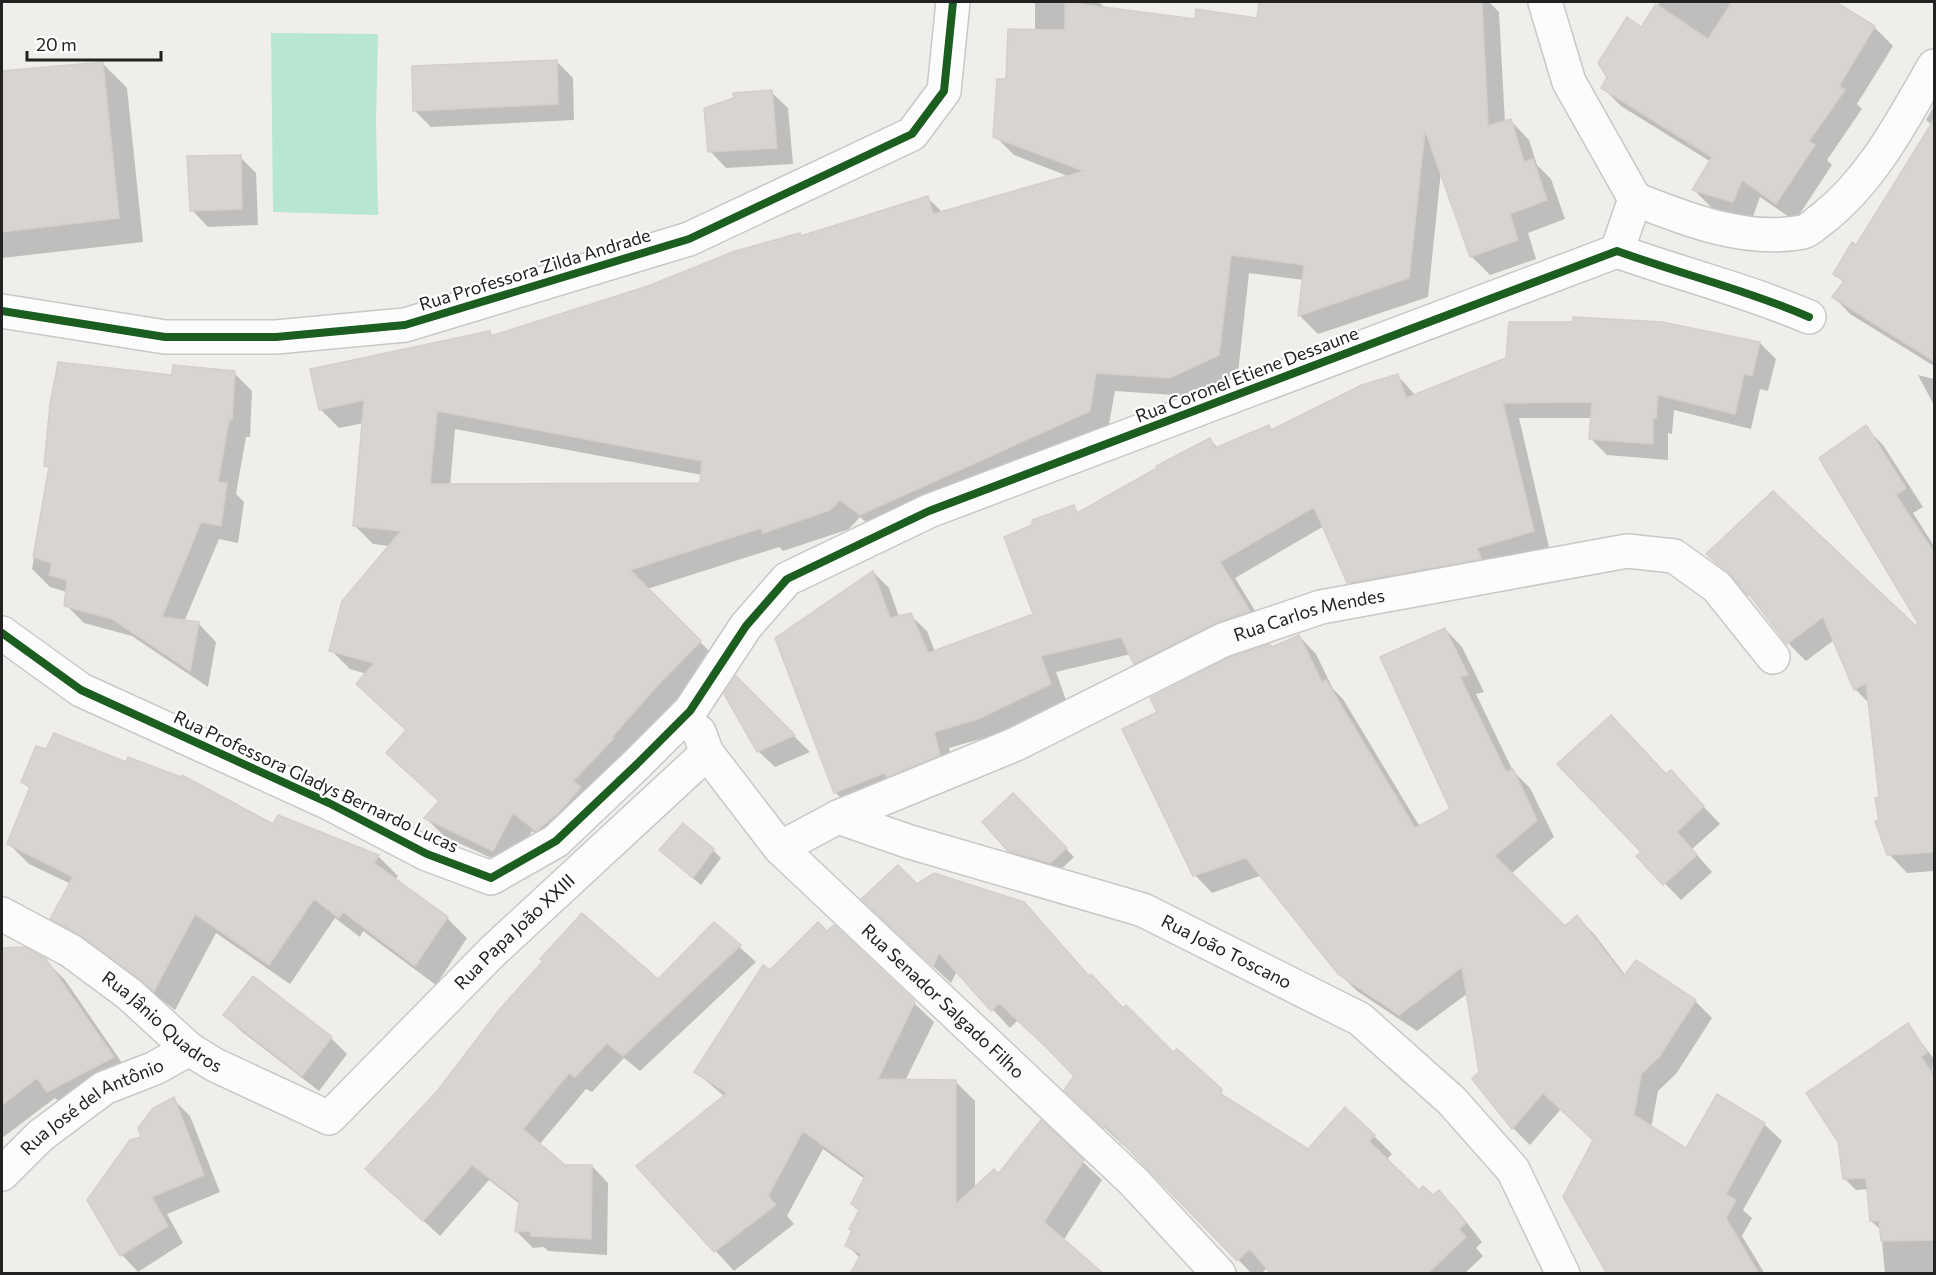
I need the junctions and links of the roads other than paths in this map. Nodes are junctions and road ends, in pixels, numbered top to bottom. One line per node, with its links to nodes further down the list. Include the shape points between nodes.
1 (953, 2): 6 (street, Rua Professora Zilda Andrade, via 944,92 912,134 689,239 405,325 276,337 165,338)
2 (1545, 2): 4 (street, via 1569,82)
3 (1935, 66): 4 (street, via 1892,142 1840,205 1806,232 1762,234 1692,222)
4 (1635, 199): 5 (street)
5 (1617, 250): 7 (street); 10 (street, Rua Coronel Etiene Dessaune, via 929,511 787,579 746,626)
6 (2, 311)
7 (1809, 317)
8 (2, 633): 10 (street, Rua Professora Gladys Bernardo Lucas, via 81,690 329,803 427,854 491,878 556,841)
9 (1773, 657): 12 (street, Rua Carlos Mendes, via 1717,587 1674,556 1627,551 1310,610 1223,640 1016,744)
10 (690, 711): 11 (street, Rua Senador Salgado Filho)
11 (707, 753): 13 (street, Rua Senador Salgado Filho); 16 (street, Rua Papa João XXIII, via 492,952)
12 (838, 818): 13 (street); 19 (street, Rua João Toscano, via 1143,910 1360,1019 1452,1101 1512,1170)
13 (780, 848): 18 (street, Rua Senador Salgado Filho, via 1134,1182)
14 (2, 914): 15 (street, Rua Jânio Quadros, via 71,951 129,994)
15 (189, 1049): 16 (street, Rua Jânio Quadros); 17 (street, Rua José del Antônio, via 155,1068 104,1088 40,1136)
16 (329, 1118)
17 (2, 1174)
18 (1219, 1274)
19 (1563, 1274)

